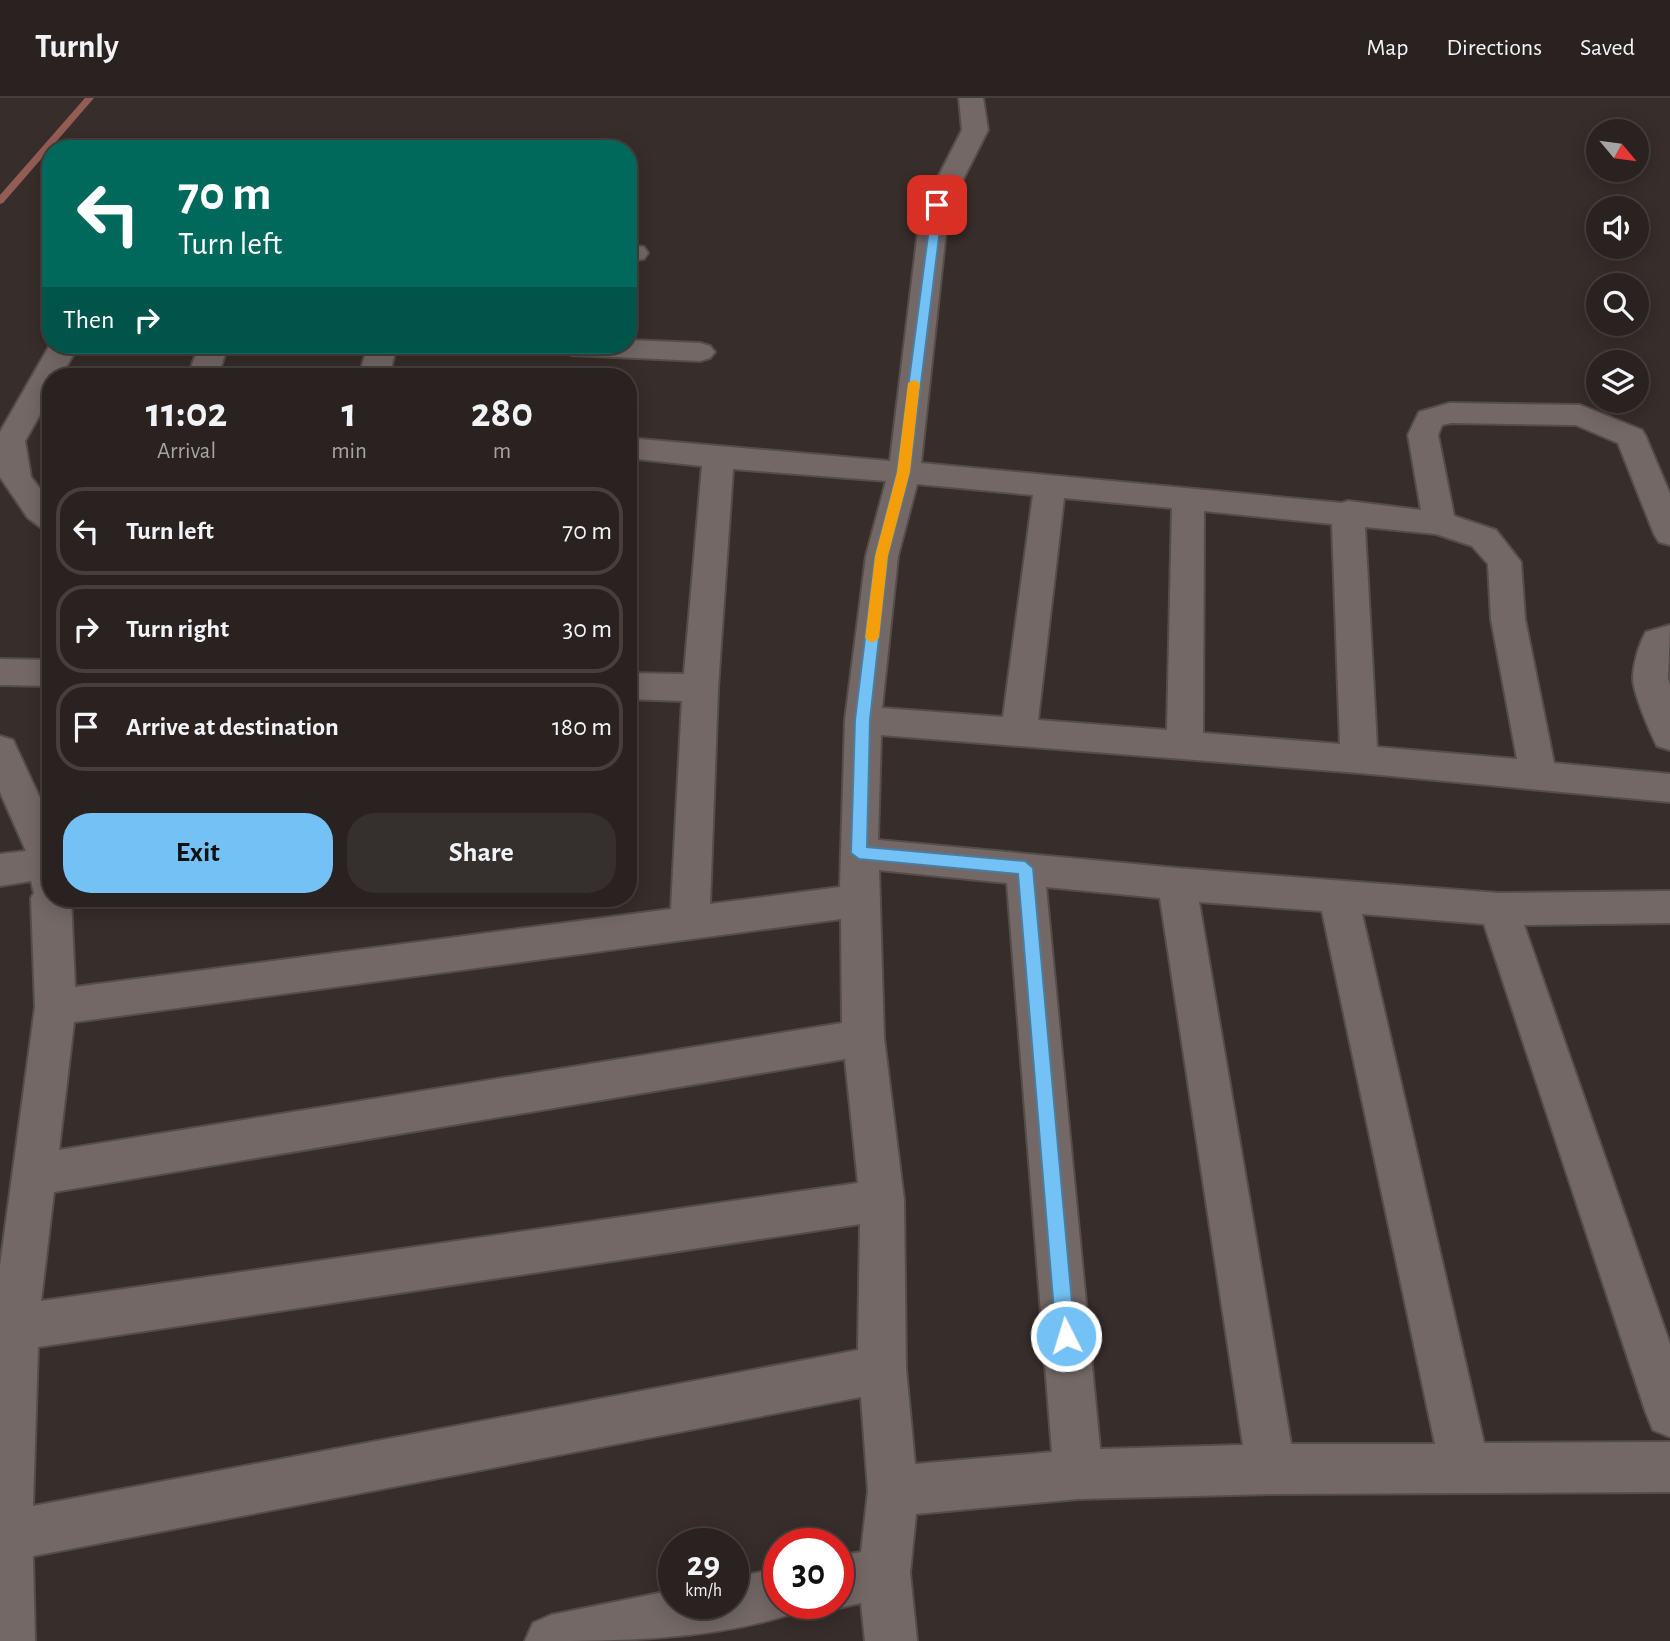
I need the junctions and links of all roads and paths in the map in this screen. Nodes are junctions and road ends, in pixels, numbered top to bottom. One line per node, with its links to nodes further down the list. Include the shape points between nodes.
1 (971, 98): 7 (street, via 975,130 937,205 932,231)
2 (637, 349): 3 (street)
3 (701, 352)
4 (42, 384): 10 (street, via 10,441 16,479)
5 (637, 449): 6 (street)
6 (718, 458): 7 (street); 18 (street)
7 (904, 472): 8 (street); 19 (street, via 882,556)
8 (1050, 485): 9 (street); 20 (street)
9 (1188, 499): 11 (street); 22 (street)
10 (42, 512)
11 (1348, 512): 12 (street); 24 (street)
12 (1439, 523): 13 (street, via 1423,435 1430,419 1450,413 1580,415 1631,437); 25 (street, via 1484,538 1504,562 1508,619)
13 (1670, 534)
14 (1670, 637): 21 (street, via 1658,641 1650,678)
15 (0, 672): 16 (street)
16 (42, 673)
17 (637, 685): 18 (street)
18 (700, 688): 38 (street)
19 (863, 720): 20 (street); 27 (street)
20 (1019, 731): 22 (street)
21 (1670, 736)
22 (1185, 747): 24 (street)
23 (0, 750): 28 (street)
24 (1359, 759): 25 (street)
25 (1538, 775): 26 (street)
26 (1670, 788)
27 (859, 853): 29 (street); 34 (street)
28 (42, 855)
29 (1025, 868): 32 (street); 49 (street)
30 (0, 870): 31 (street)
31 (42, 877)
32 (1177, 884): 33 (street); 48 (street)
33 (1338, 896): 37 (street); 46 (street)
34 (860, 900): 38 (street); 40 (street)
35 (52, 907): 39 (street)
36 (1670, 908): 37 (street)
37 (1499, 909): 45 (street)
38 (690, 921): 39 (street)
39 (55, 1007): 41 (street)
40 (863, 1038): 41 (street); 42 (street)
41 (33, 1175): 43 (street)
42 (882, 1200): 43 (street); 44 (street)
43 (15, 1328): 51 (street)
44 (882, 1369): 50 (street); 51 (street)
45 (1670, 1413)
46 (1465, 1467): 47 (street); 48 (street)
47 (1670, 1467)
48 (1271, 1469): 49 (street)
49 (1078, 1474): 50 (street)
50 (893, 1491): 52 (street)
51 (8, 1536): 54 (street)
52 (861, 1577): 56 (street)
53 (763, 1597): 55 (street)
54 (9, 1641)
55 (551, 1641)
56 (891, 1641)

